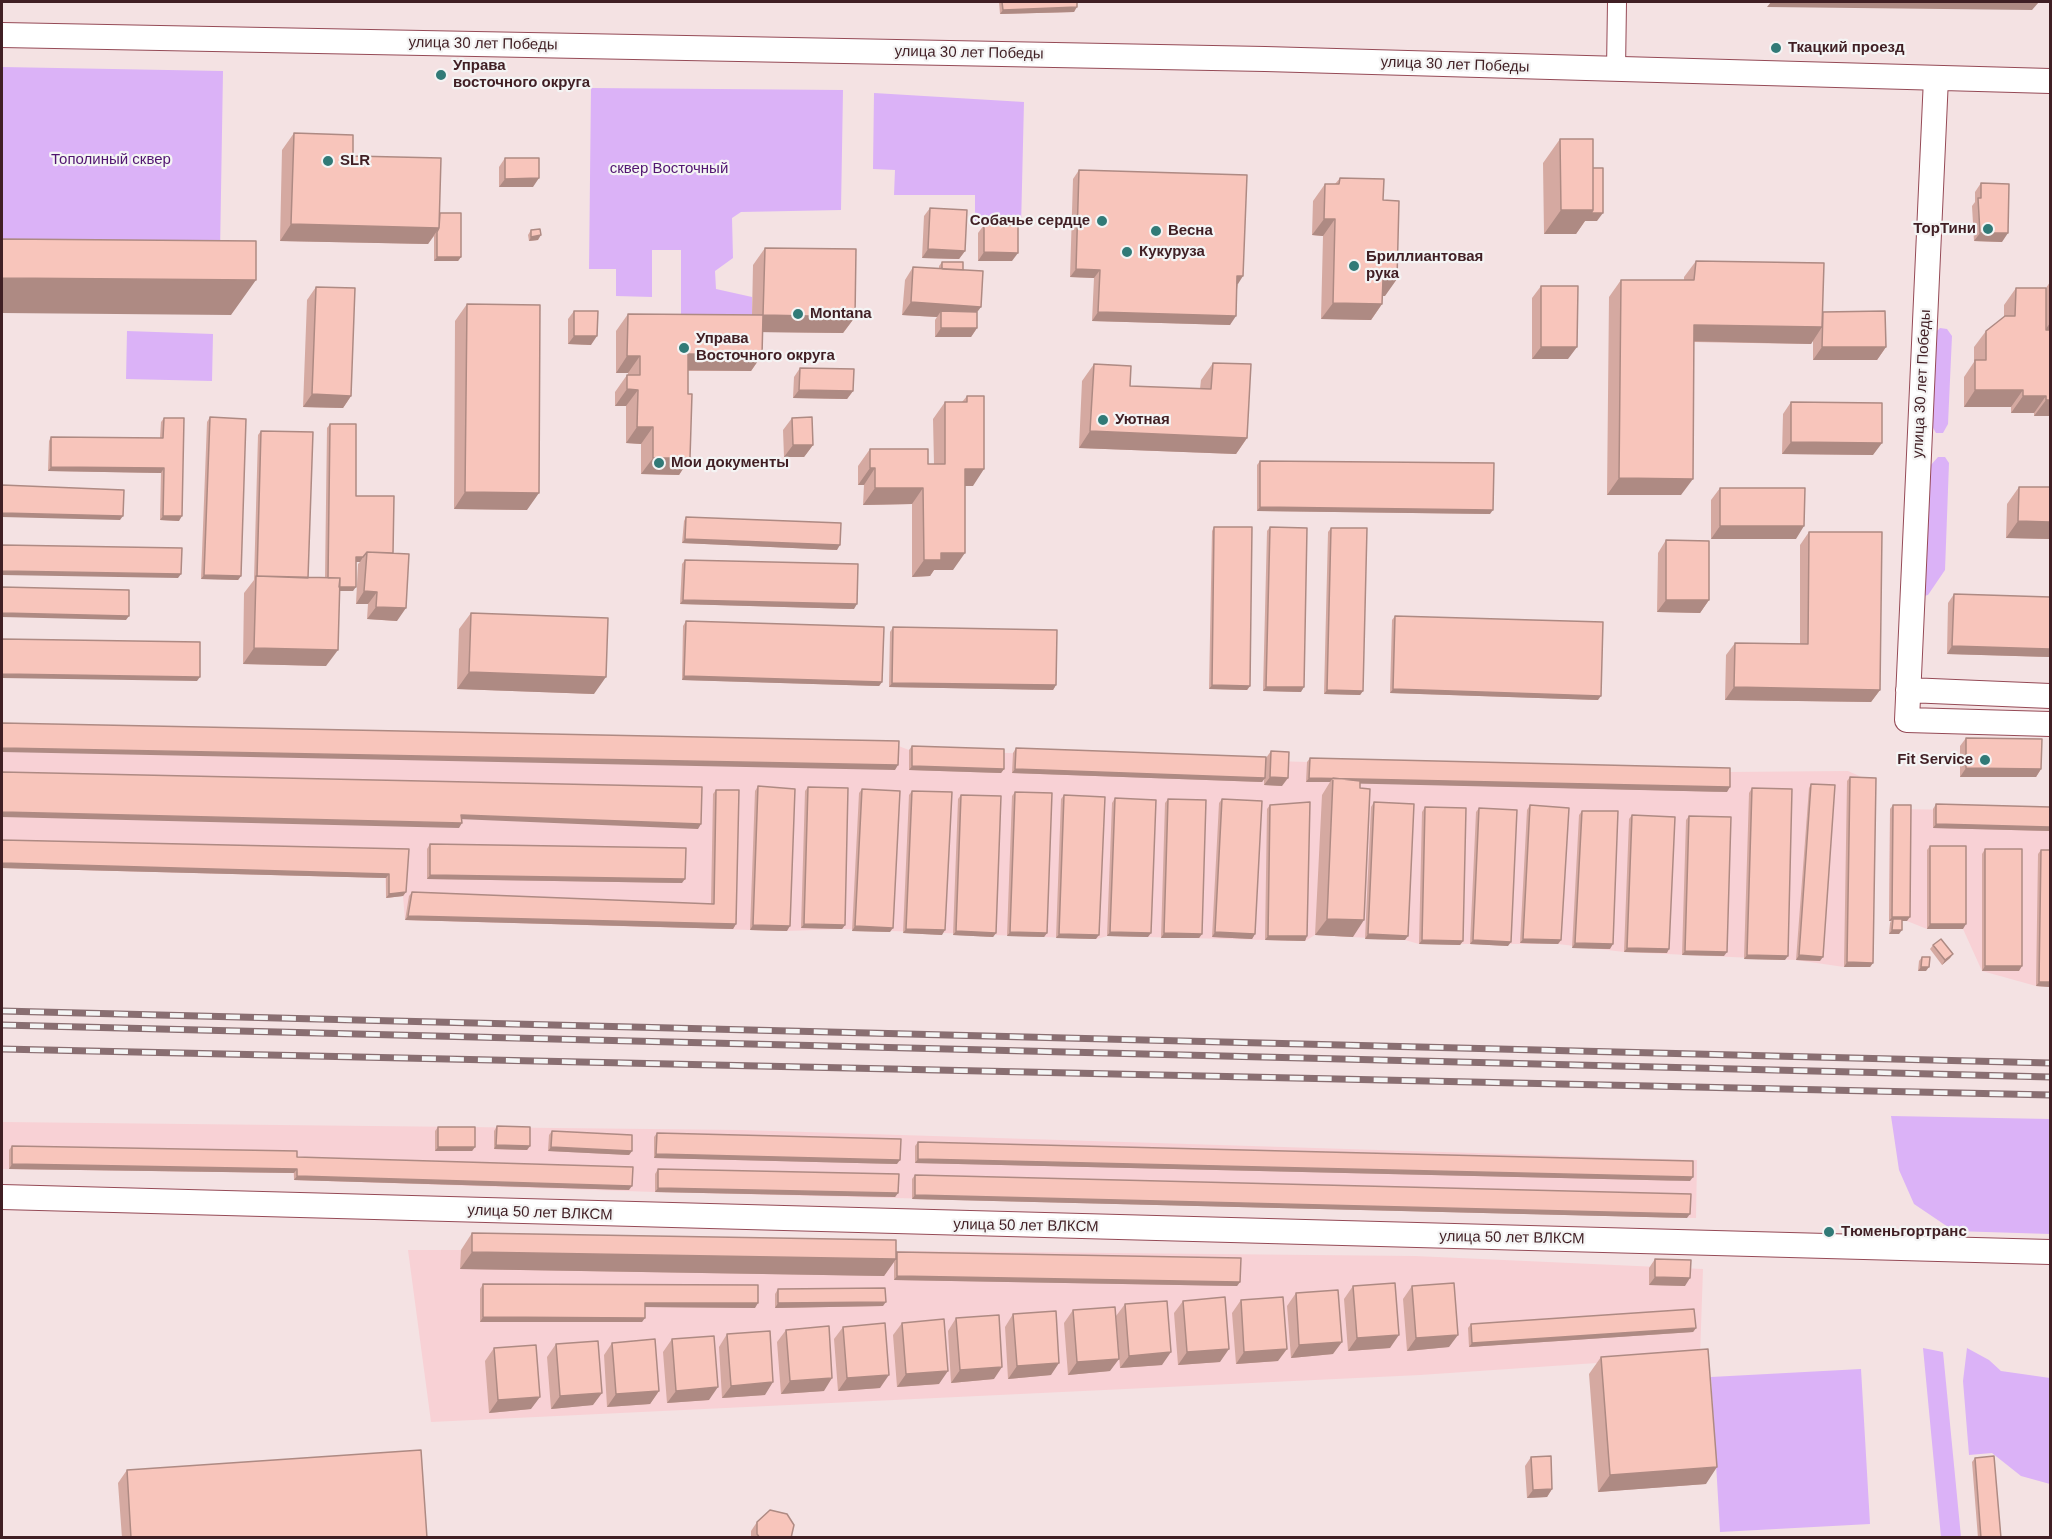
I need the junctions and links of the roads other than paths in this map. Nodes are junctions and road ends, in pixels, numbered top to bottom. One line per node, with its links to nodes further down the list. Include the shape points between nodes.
1 (1617, 2): 3 (street)
2 (2, 35): 3 (street, улица 30 лет Победы, via 1253,58)
3 (1616, 70): 4 (street, улица 30 лет Победы)
4 (1936, 78): 5 (street, улица 30 лет Победы); 6 (street, улица 30 лет Победы)
5 (2050, 81)
6 (1908, 690): 7 (street); 8 (street, улица 30 лет Победы, via 1906,720)
7 (2050, 696)
8 (2050, 724)
9 (2, 1197): 10 (street, улица 50 лет ВЛКСМ)
10 (2050, 1252)

